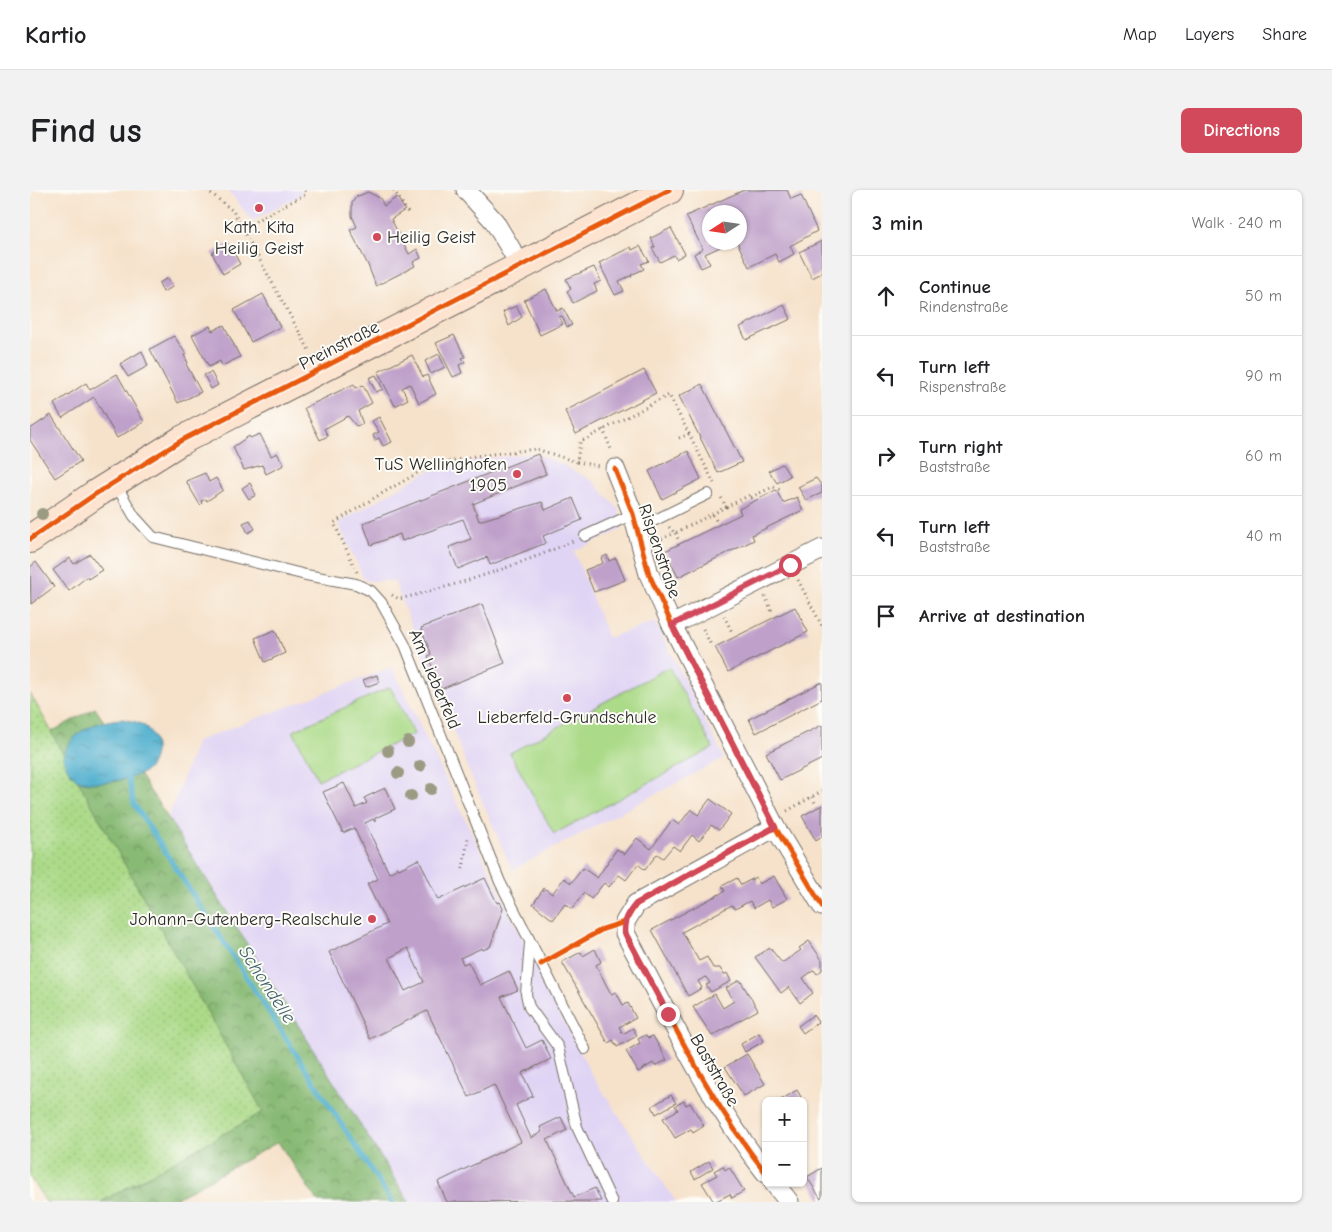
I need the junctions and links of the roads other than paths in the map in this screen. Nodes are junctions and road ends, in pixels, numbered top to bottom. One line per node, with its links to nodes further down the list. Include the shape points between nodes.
1 (466, 190): 3 (street, via 494,222)
2 (669, 190): 3 (street, Preinstraße)
3 (521, 266): 5 (street, Preinstraße, via 182,440)
4 (615, 469): 7 (street, Rispenstraße)
5 (114, 482): 9 (street, Preinstraße); 14 (lane, Am Lieberfeld, via 134,516 153,537 271,567 360,585 381,602 405,645 479,833)
6 (708, 494): 7 (lane)
7 (635, 522): 8 (lane); 11 (street, Rispenstraße, via 649,574)
8 (586, 536)
9 (30, 538)
10 (822, 549): 11 (street)
11 (672, 625): 12 (street, Rispenstraße)
12 (778, 820): 13 (street, Rispenstraße); 16 (street, Baststraße, via 636,904 625,922 625,933 699,1074)
13 (822, 906)
14 (530, 943): 15 (lane, Am Lieberfeld); 18 (lane, via 526,994 530,1007 558,1047 578,1126)
15 (585, 1049)
16 (762, 1167)
17 (777, 1187): 19 (street)
18 (612, 1202)
19 (789, 1202)

